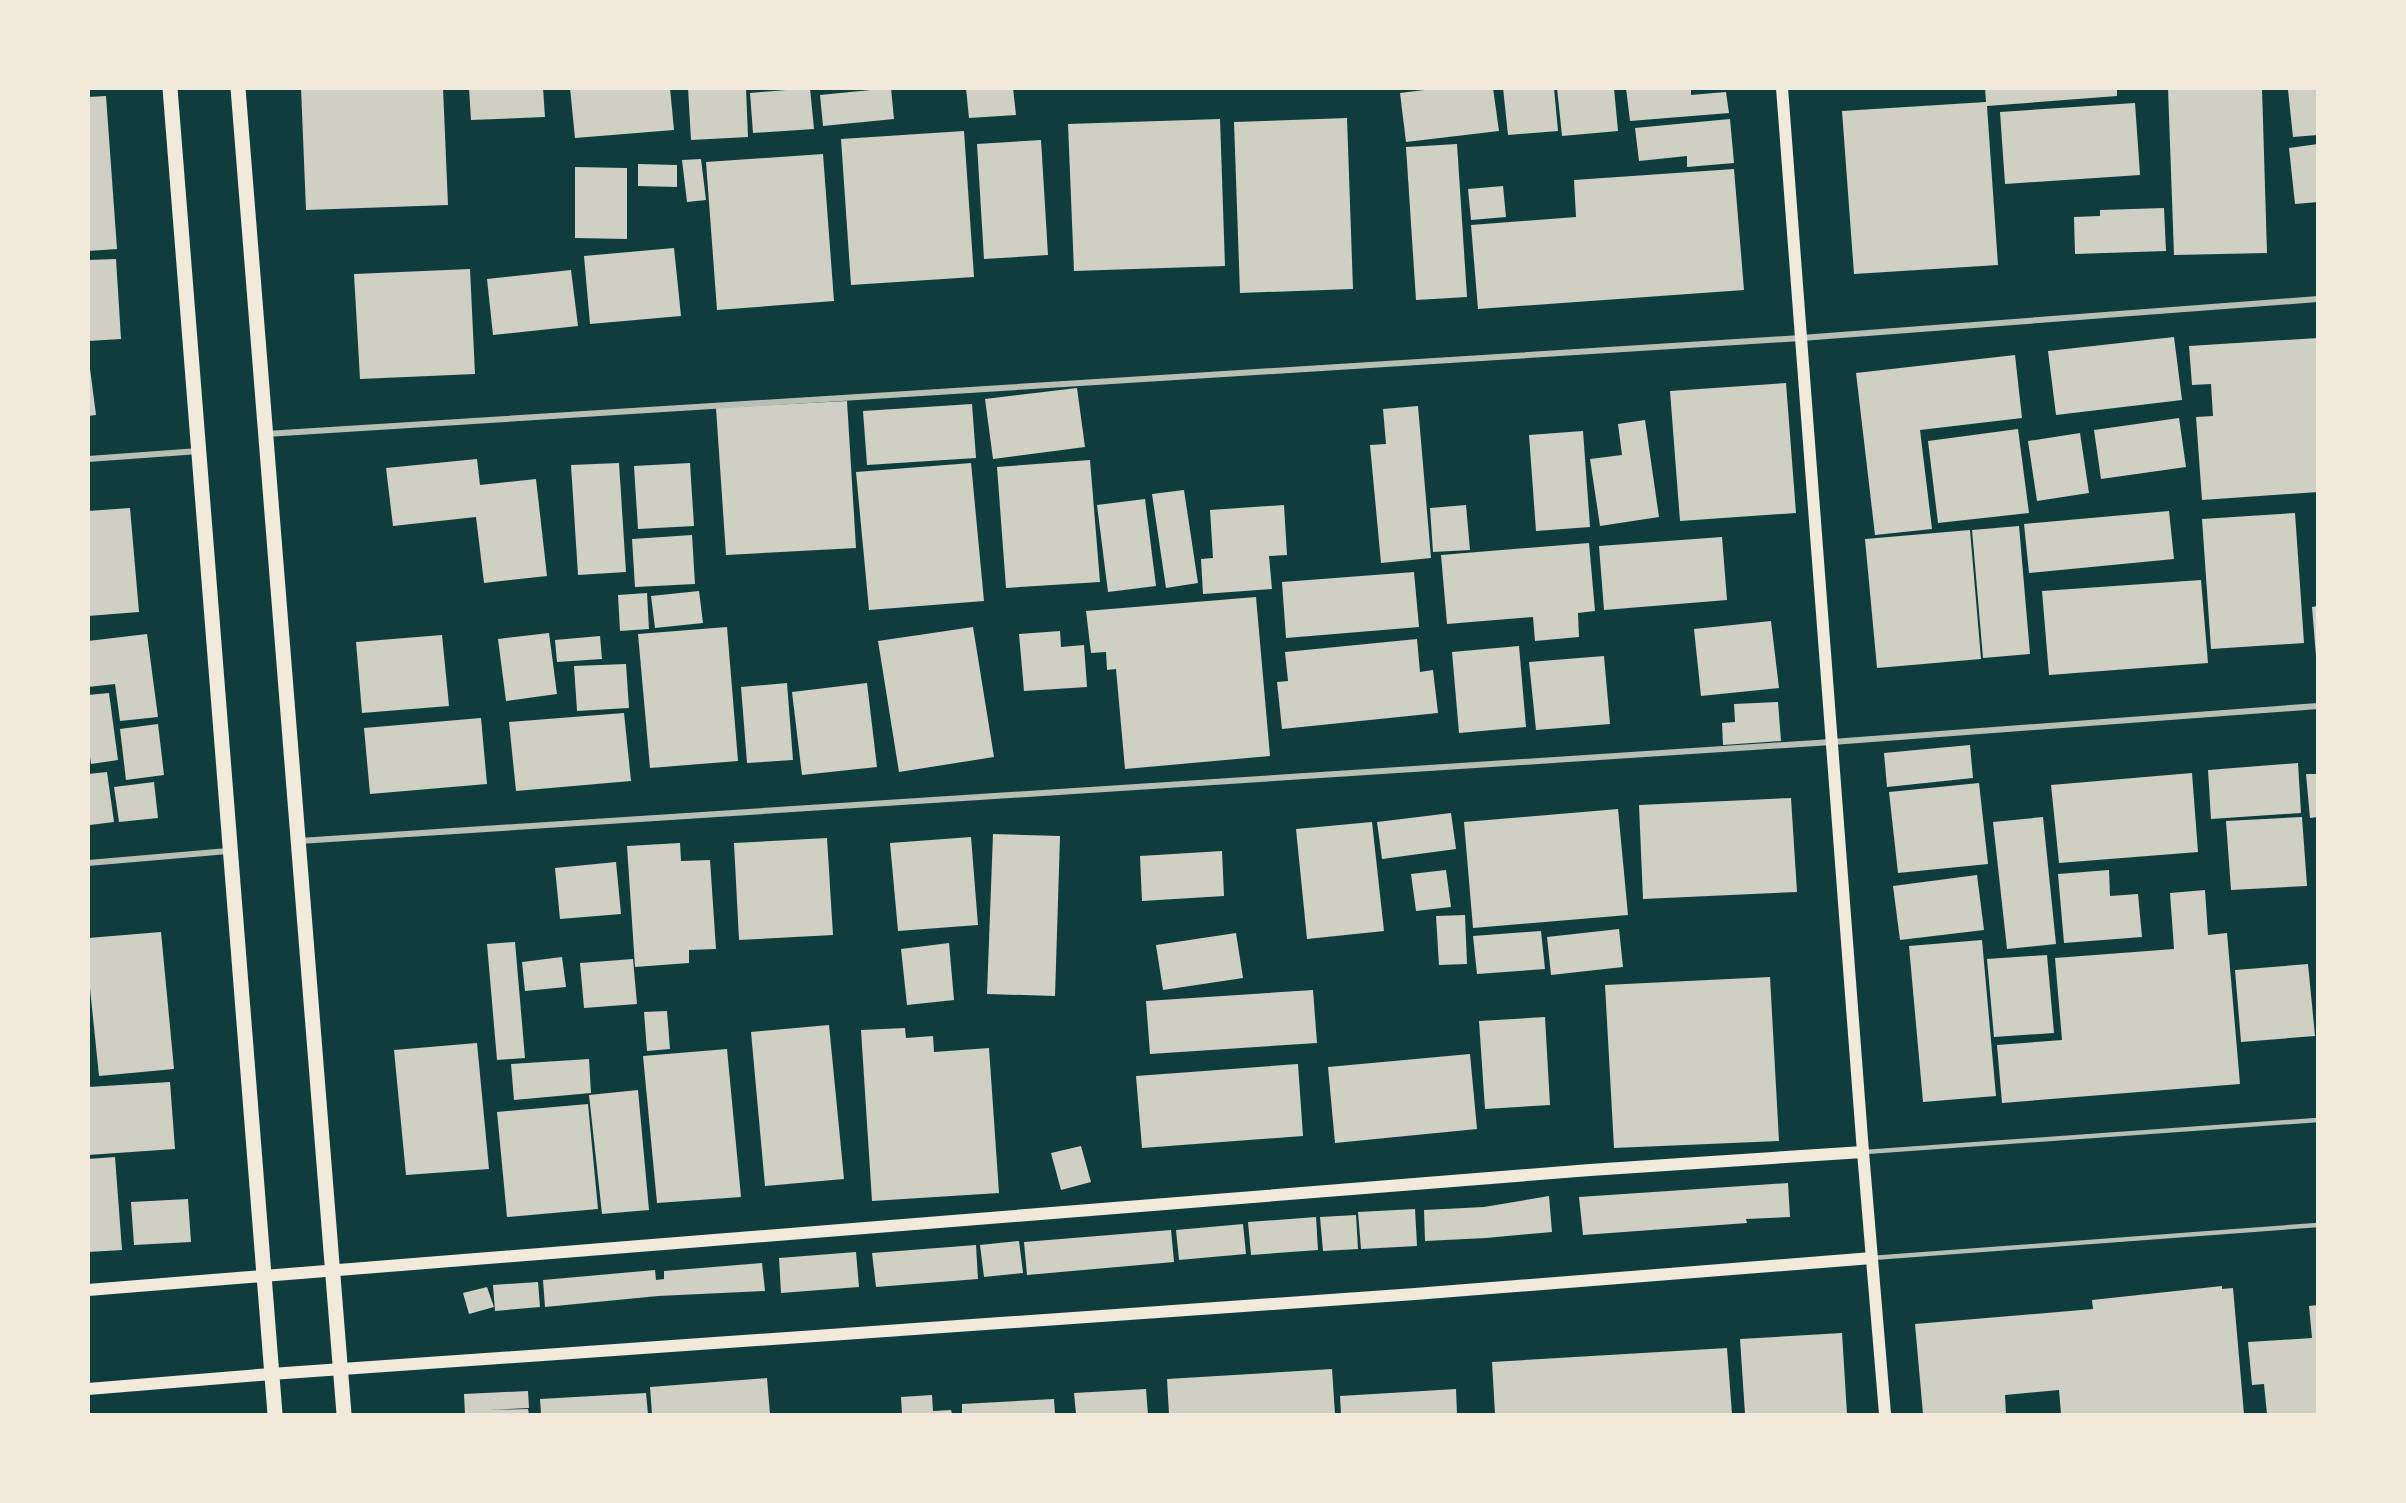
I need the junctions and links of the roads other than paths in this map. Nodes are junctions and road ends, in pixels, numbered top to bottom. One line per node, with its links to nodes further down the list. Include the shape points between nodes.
1 (170, 88): 7 (main road)
2 (238, 88): 6 (main road)
3 (1782, 88): 5 (main road)
4 (2318, 299): 5 (street)
5 (1801, 338): 6 (street); 10 (main road)
6 (265, 434): 11 (main road)
7 (199, 451): 8 (street); 12 (main road)
8 (88, 459)
9 (2318, 706): 10 (street)
10 (1832, 742): 11 (street); 15 (main road)
11 (298, 842): 18 (main road)
12 (230, 851): 13 (street); 19 (main road)
13 (88, 863)
14 (2318, 1120): 15 (lane)
15 (1863, 1152): 17 (main road); 18 (main road, via 1578,1171)
16 (2318, 1225): 17 (lane)
17 (1872, 1258): 21 (main road); 26 (main road)
18 (332, 1271): 19 (main road); 21 (main road)
19 (264, 1278): 20 (main road); 22 (main road)
20 (88, 1290)
21 (340, 1370): 22 (main road); 25 (main road)
22 (271, 1374): 23 (main road); 24 (main road)
23 (88, 1389)
24 (275, 1414)
25 (344, 1414)
26 (1885, 1414)

